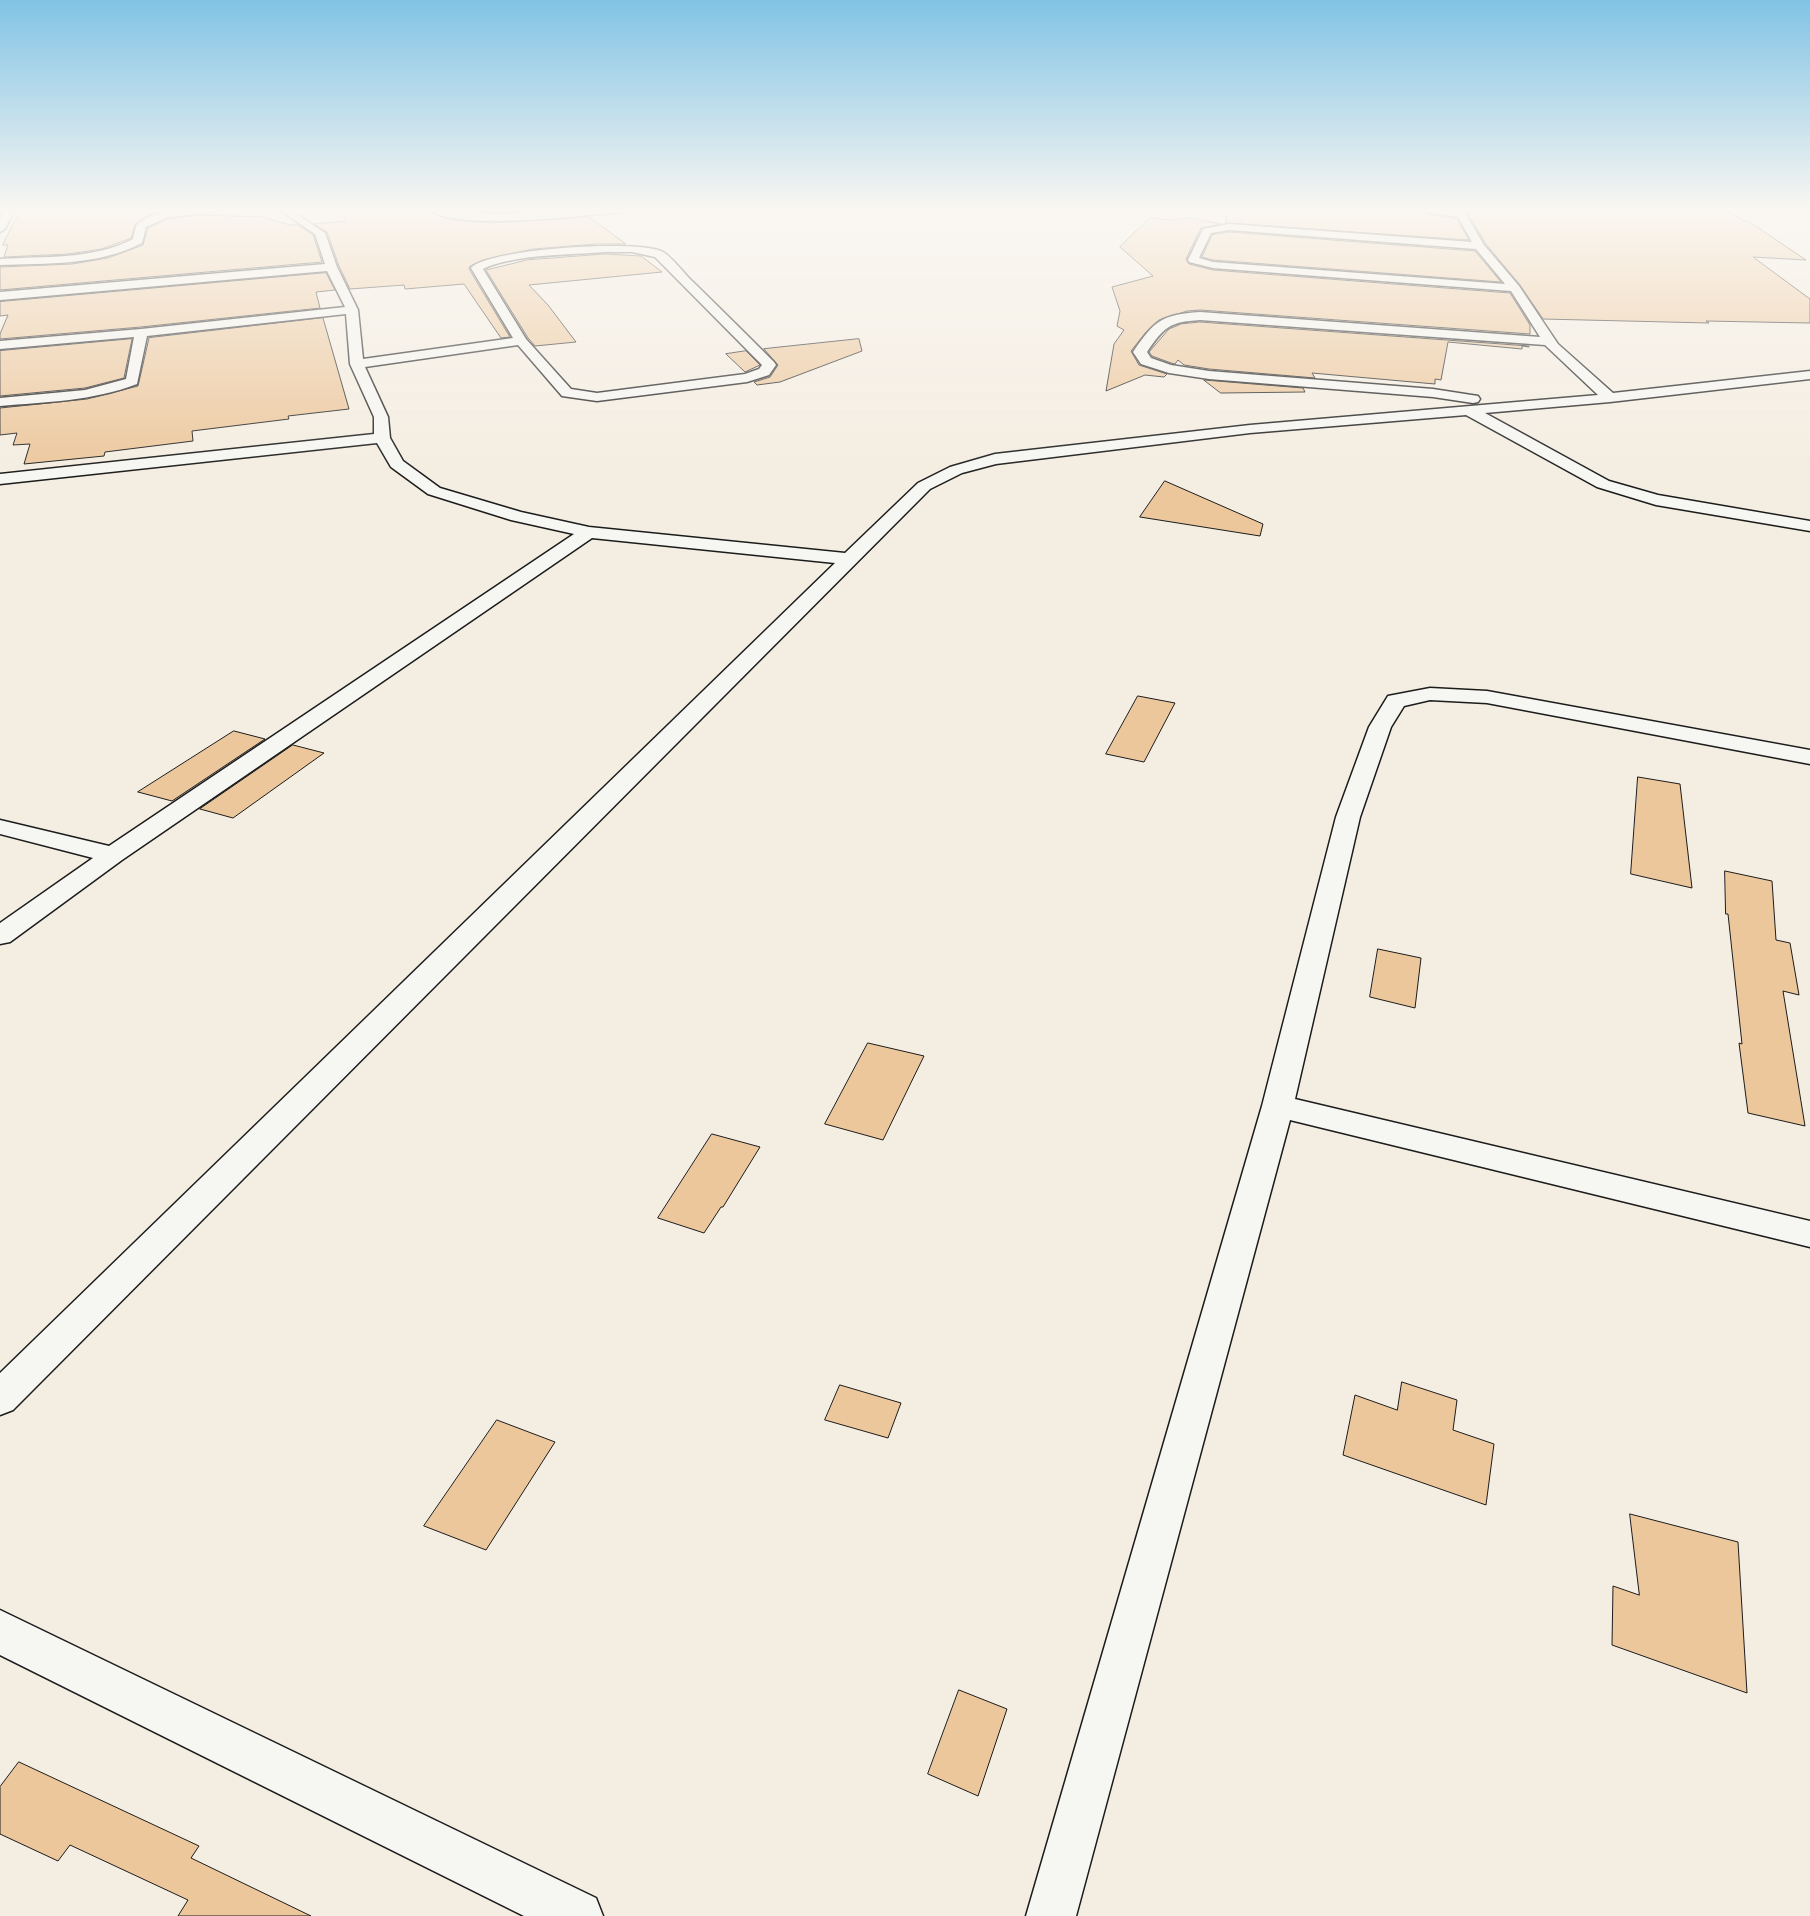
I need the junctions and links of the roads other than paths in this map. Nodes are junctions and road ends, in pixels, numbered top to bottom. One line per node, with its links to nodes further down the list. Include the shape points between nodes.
1 (346, 298): 5 (street)
2 (496, 298): 7 (street)
3 (705, 298): 7 (street, via 769,365 764,372 747,378 597,397 578,396 567,393)
4 (1521, 298): 8 (street)
5 (352, 310): 6 (street); 10 (street)
6 (141, 332): 9 (street); 13 (street, via 132,381 100,391)
7 (522, 341): 10 (street)
8 (1548, 341): 12 (street); 14 (street, via 1200,316 1175,317 1159,324 1140,352 1146,361 1169,369 1432,393 1483,400)
9 (0, 345)
10 (357, 364): 16 (street, via 381,417)
11 (1810, 375): 12 (street)
12 (1610, 398): 14 (street)
13 (0, 402)
14 (1503, 408): 15 (street)
15 (1468, 410): 18 (street, via 1603,484 1656,500); 20 (street, via 1250,429 994,459 956,470 924,486)
16 (382, 438): 17 (street); 19 (street, via 397,464 434,491 517,516)
17 (0, 479)
18 (1810, 526)
19 (588, 532): 20 (street); 23 (street)
20 (849, 559): 27 (street)
21 (1810, 757): 25 (street, via 1487,697 1430,694 1396,701 1380,727 1348,817)
22 (0, 827): 23 (street)
23 (113, 855): 24 (street)
24 (0, 936)
25 (1278, 1106): 26 (street); 30 (street)
26 (1810, 1234)
27 (0, 1398)
28 (0, 1632): 29 (street)
29 (578, 1916)
30 (1051, 1916)

